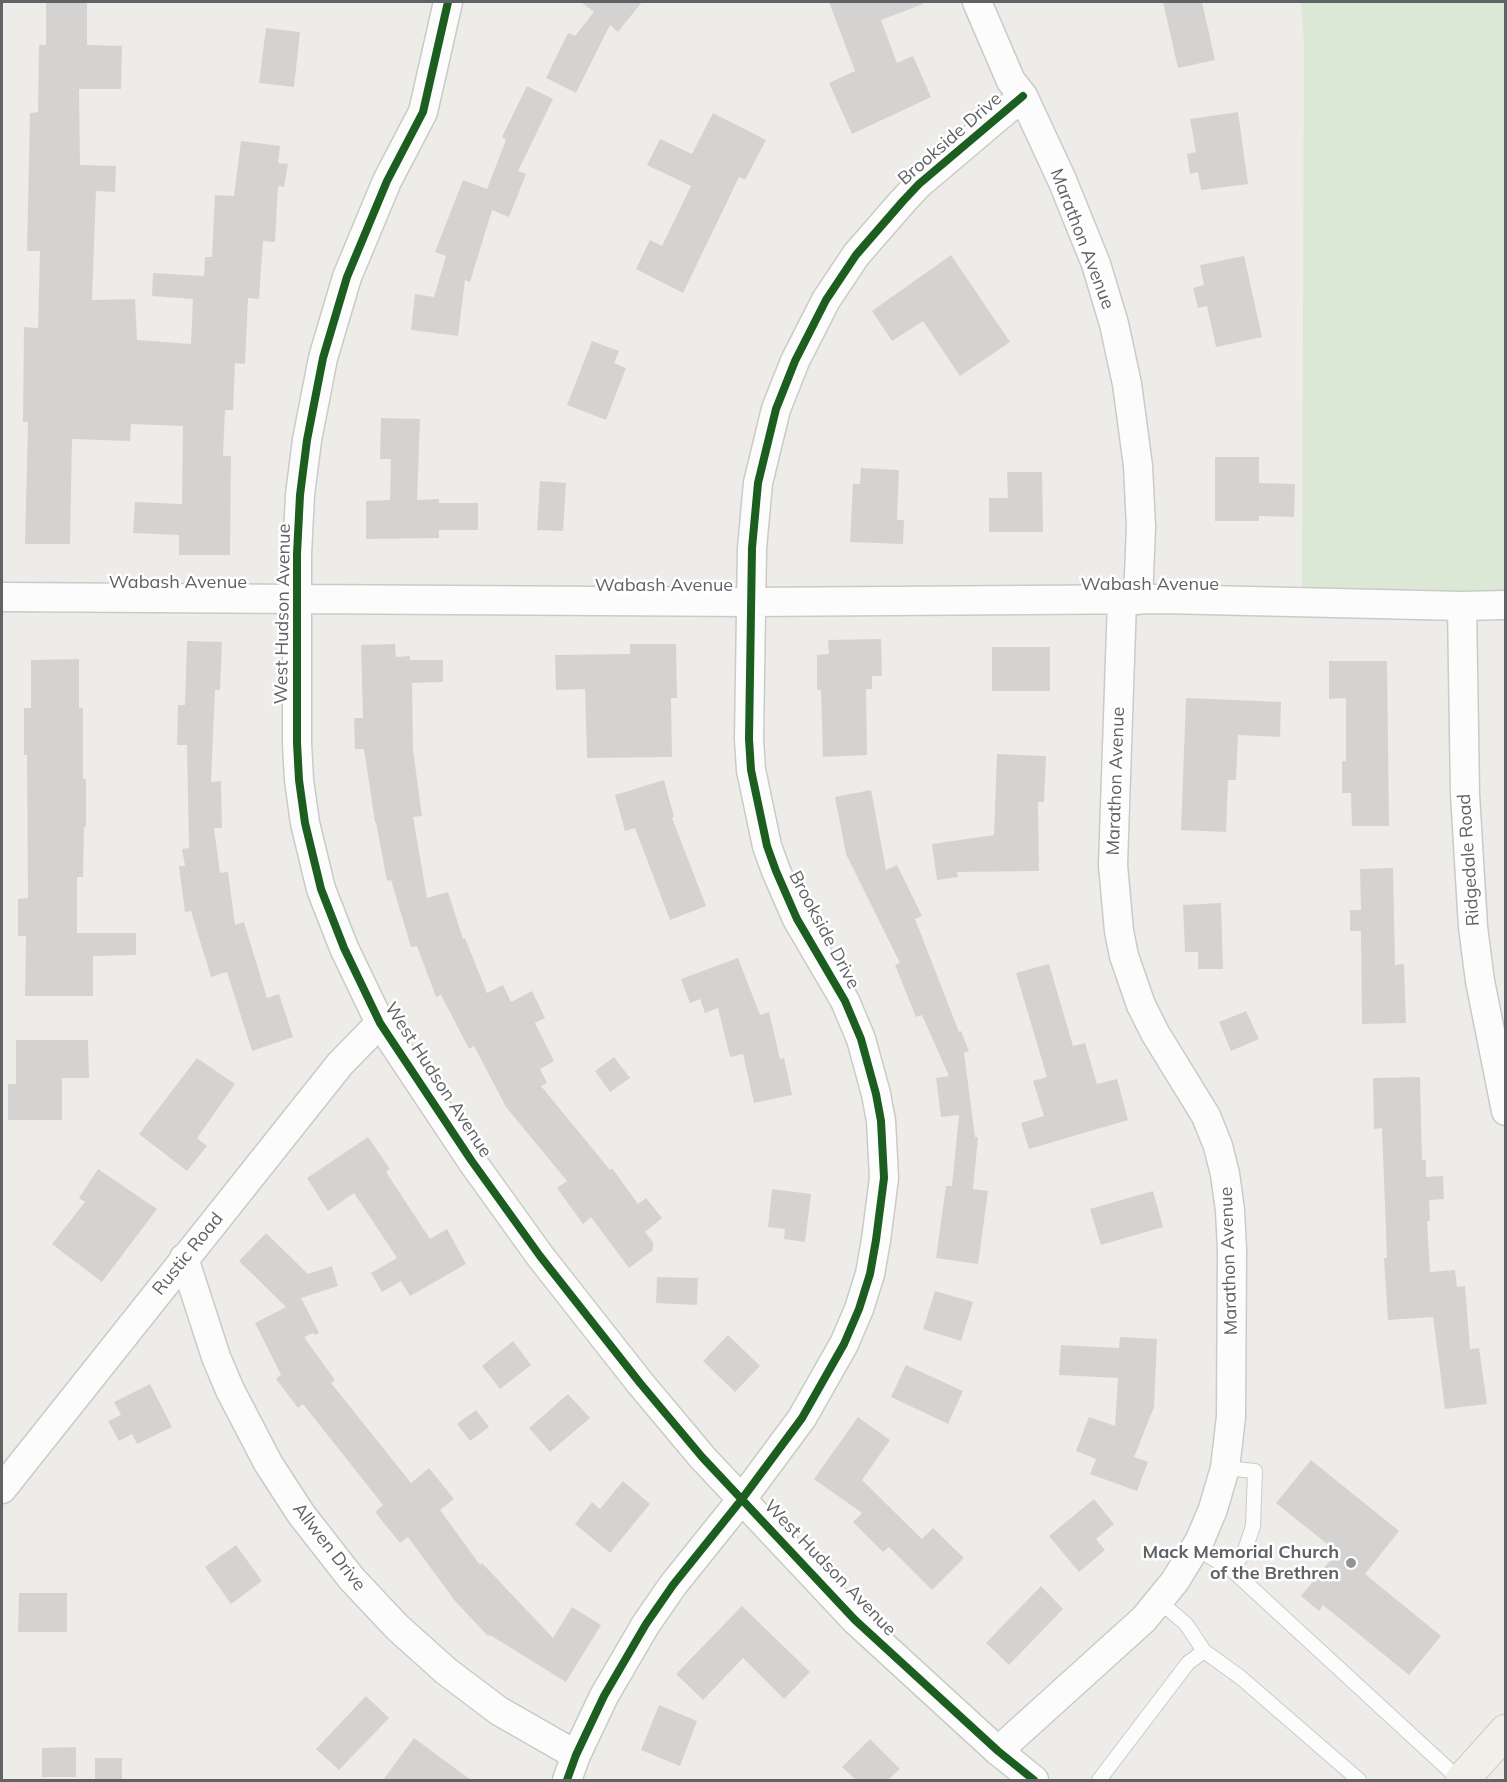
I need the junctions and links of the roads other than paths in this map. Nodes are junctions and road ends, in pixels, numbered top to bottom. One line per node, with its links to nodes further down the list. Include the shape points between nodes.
1 (448, 2): 5 (street, West Hudson Avenue, via 423,112 387,181 347,277 323,358 300,495)
2 (977, 2): 3 (street, Marathon Avenue, via 1011,81)
3 (1023, 96): 6 (street, Marathon Avenue, via 1092,254 1114,324 1127,384 1138,466 1140,527); 7 (street, Brookside Drive, via 903,201 856,255 826,300 795,361 763,459 752,548)
4 (2, 597): 5 (street, Wabash Avenue)
5 (298, 599): 7 (street, Wabash Avenue); 10 (street, West Hudson Avenue, via 297,743 305,823 321,889)
6 (1130, 600): 7 (street, Wabash Avenue); 9 (street, Wabash Avenue); 13 (street, Marathon Avenue, via 1114,892 1119,931 1141,1005 1206,1116 1225,1174 1232,1262 1231,1417)
7 (751, 602): 15 (street, Brookside Drive, via 749,739 755,794 767,846 797,919 845,1001 861,1039 881,1121 884,1178 870,1274 844,1344 802,1418)
8 (1506, 605): 9 (street, Wabash Avenue)
9 (1462, 606): 11 (street, Ridgedale Road, via 1465,794 1473,927)
10 (380, 1023): 12 (street, Rustic Road, via 340,1064); 15 (street, West Hudson Avenue, via 540,1256 640,1383)
11 (1506, 1111)
12 (184, 1258): 14 (street, Rustic Road); 22 (street, Allwen Drive, via 230,1390 268,1463 301,1514 351,1578 397,1627 446,1671)
13 (1225, 1468): 16 (street, Marathon Avenue, via 1213,1509); 17 (lane, via 1255,1471 1253,1526 1244,1553)
14 (2, 1489)
15 (742, 1499): 21 (street, West Hudson Avenue, via 855,1620); 22 (street, Brookside Drive, via 646,1624 604,1696)
16 (1195, 1548): 17 (lane); 18 (street, Marathon Avenue)
17 (1231, 1569): 26 (lane)
18 (1159, 1601): 19 (lane, via 1186,1624); 21 (street, Marathon Avenue)
19 (1204, 1651): 24 (lane, via 1188,1663); 25 (lane, via 1240,1677)
20 (1506, 1731): 26 (main road)
21 (998, 1751): 23 (street, West Hudson Avenue)
22 (571, 1768)
23 (1034, 1780)
24 (1100, 1780)
25 (1359, 1780)
26 (1461, 1780)

